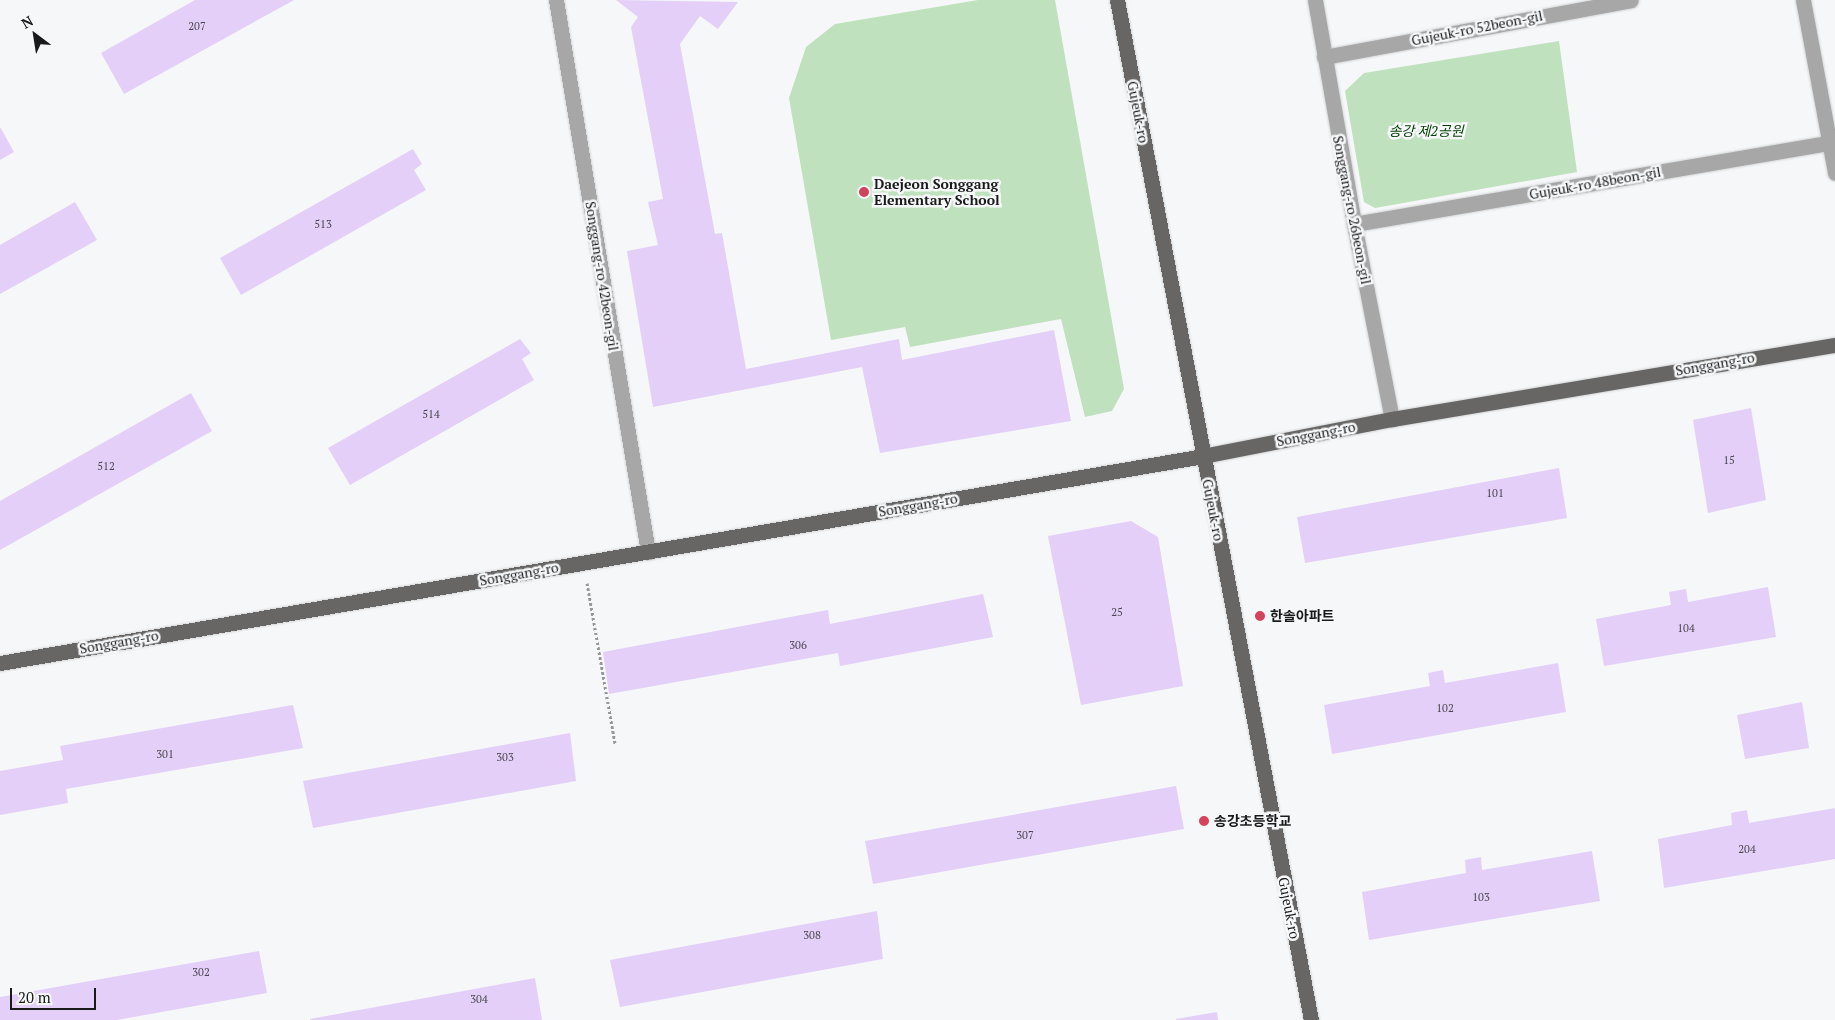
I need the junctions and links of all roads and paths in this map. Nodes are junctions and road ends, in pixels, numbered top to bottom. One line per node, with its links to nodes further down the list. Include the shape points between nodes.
1 (556, 0): 13 (street, Songgang-ro 42beon-gil)
2 (1118, 0): 12 (main road, Gujeuk-ro)
3 (1315, 0): 6 (street, Songgang-ro 26beon-gil)
4 (1631, 0): 6 (street, Gujeuk-ro 52beon-gil)
5 (1803, 0): 7 (street)
6 (1324, 57): 9 (street, Songgang-ro 26beon-gil)
7 (1832, 143): 8 (street); 9 (street, Gujeuk-ro 48beon-gil)
8 (1835, 173)
9 (1354, 224): 11 (street, Songgang-ro 26beon-gil)
10 (1835, 345): 11 (main road, Songgang-ro)
11 (1392, 419): 12 (main road, Songgang-ro)
12 (1203, 456): 13 (main road, Songgang-ro); 17 (main road, Gujeuk-ro)
13 (648, 552): 14 (main road, Songgang-ro)
14 (583, 563): 15 (main road, Songgang-ro); 16 (path)
15 (0, 662)
16 (615, 744)
17 (1310, 1020)

